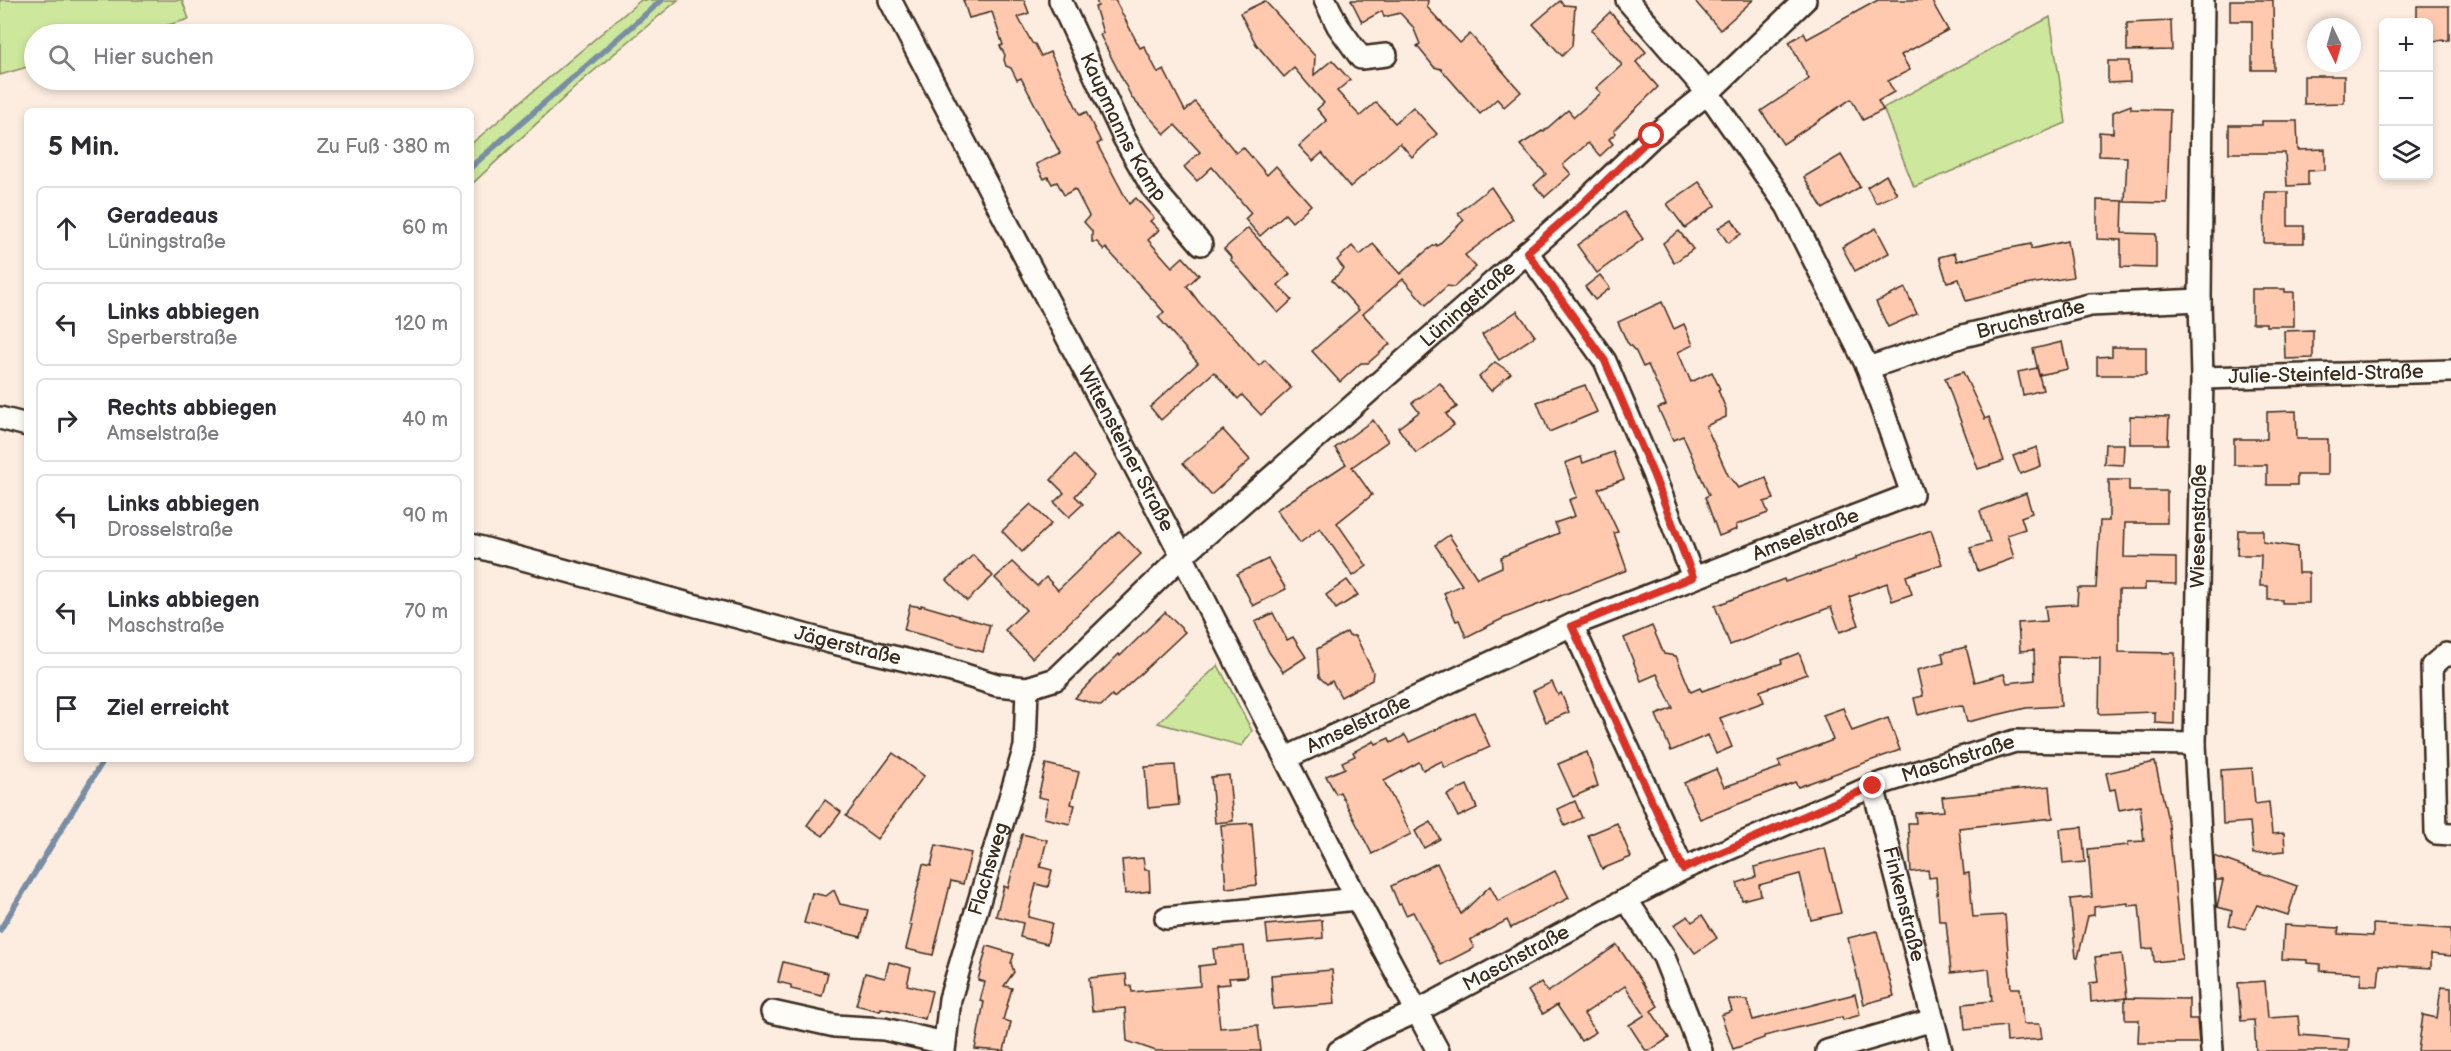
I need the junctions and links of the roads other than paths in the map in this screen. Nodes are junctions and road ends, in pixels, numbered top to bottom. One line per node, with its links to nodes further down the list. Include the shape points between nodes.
1 (890, 0): 18 (street, Wittensteiner Straße)
2 (1060, 0): 9 (street, Kaupmanns Kamp, via 1124,138 1152,187)
3 (1325, 0): 7 (street, via 1361,58)
4 (1627, 0): 8 (street)
5 (1805, 0): 8 (street, Lüningstraße)
6 (2203, 0): 11 (street, Wiesenstraße)
7 (1386, 55)
8 (1708, 93): 10 (street, Lüningstraße, via 1652,136); 12 (street, Amselstraße, via 1787,206)
9 (1201, 244)
10 (1527, 252): 18 (street, Lüningstraße); 19 (street, via 1605,361)
11 (2200, 300): 12 (street, Bruchstraße, via 2090,305 1963,336); 14 (street, Wiesenstraße)
12 (1868, 368): 19 (street, Amselstraße, via 1912,494)
13 (2451, 371): 14 (street, Julie-Steinfeld-Straße)
14 (2202, 378): 23 (street, Wiesenstraße)
15 (0, 418): 16 (street)
16 (24, 424)
17 (474, 546): 22 (street, Jägerstraße, via 997,685)
18 (1182, 556): 22 (street, Jägerstraße, via 1056,679); 24 (street, Wittensteiner Straße)
19 (1693, 577): 20 (street, Amselstraße)
20 (1572, 626): 24 (street, Amselstraße); 27 (street)
21 (2451, 655): 26 (street, via 2446,654 2432,666 2436,833)
22 (1027, 688): 34 (street, Flachsweg, via 1025,747 950,999)
23 (2195, 744): 25 (street, Maschstraße, via 2016,741); 40 (street, Wiesenstraße)
24 (1286, 758): 28 (street, Wittensteiner Straße)
25 (1873, 786): 27 (street, Maschstraße); 33 (street, Finkenstraße)
26 (2451, 834)
27 (1683, 869): 29 (street, Maschstraße)
28 (1357, 899): 30 (street); 32 (street, Wittensteiner Straße)
29 (1626, 899): 32 (street, Maschstraße); 37 (street, via 1664,957)
30 (1166, 918)
31 (772, 1011): 34 (street, via 835,1026 884,1029)
32 (1416, 1012): 35 (street, Maschstraße); 36 (street, Wittensteiner Straße)
33 (1933, 1020): 38 (street); 39 (street, Finkenstraße)
34 (944, 1047)
35 (1339, 1051)
36 (1438, 1051)
37 (1701, 1051)
38 (1827, 1051)
39 (1941, 1051)
40 (2212, 1051)

